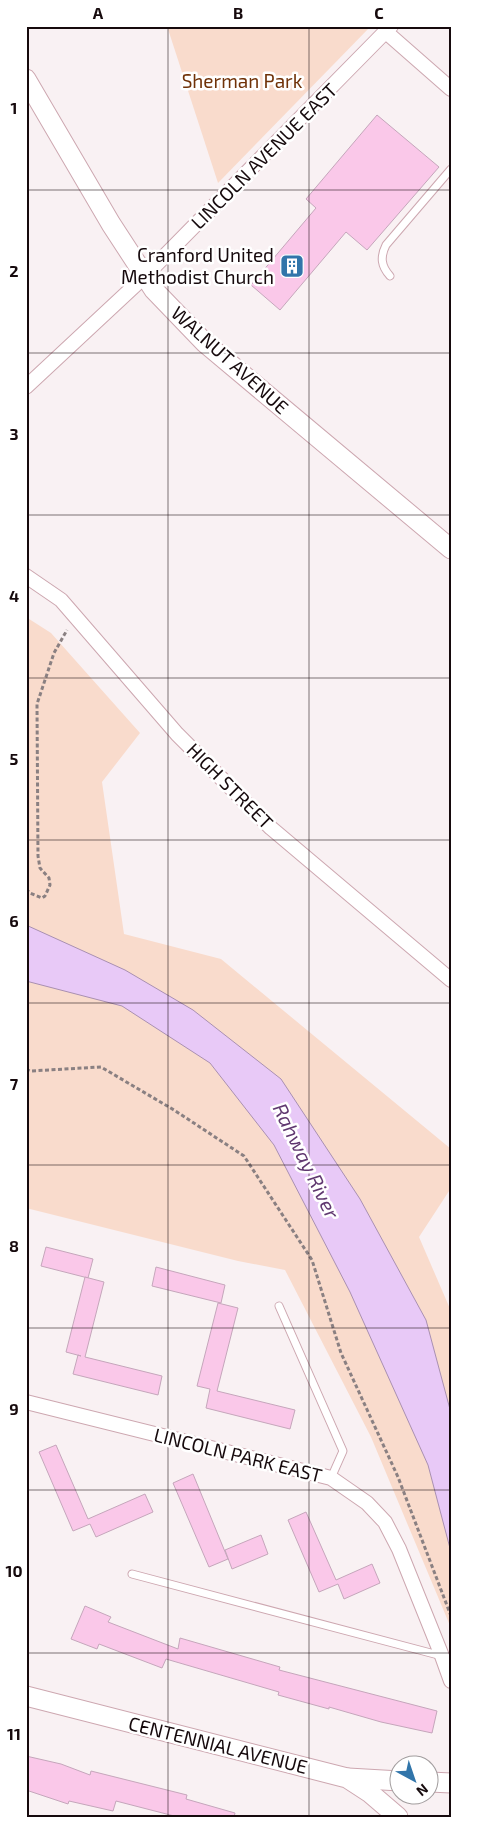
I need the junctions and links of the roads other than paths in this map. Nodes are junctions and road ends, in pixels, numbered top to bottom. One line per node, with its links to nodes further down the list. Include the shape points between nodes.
1 (389, 29): 3 (street); 6 (street, LINCOLN AVENUE EAST)
2 (26, 79): 6 (street, WALNUT AVENUE)
3 (451, 89)
4 (451, 169): 5 (lane, via 386,245 383,266)
5 (390, 276)
6 (144, 277): 7 (street, LINCOLN AVENUE EAST); 8 (street, WALNUT AVENUE, via 205,343)
7 (26, 387)
8 (451, 549)
9 (26, 576): 10 (street, HIGH STREET, via 61,600 177,734 271,828)
10 (451, 980)
11 (279, 1306): 13 (lane, via 343,1451)
12 (26, 1402): 13 (street, LINCOLN PARK EAST)
13 (330, 1478): 15 (street, LINCOLN PARK EAST, via 367,1503 385,1522)
14 (132, 1574): 15 (lane)
15 (442, 1656): 16 (street, LINCOLN PARK EAST)
16 (451, 1682)
17 (26, 1696): 18 (street, CENTENNIAL AVENUE)
18 (347, 1778): 19 (street); 20 (street, CENTENNIAL AVENUE)
19 (390, 1780)
20 (398, 1817)

